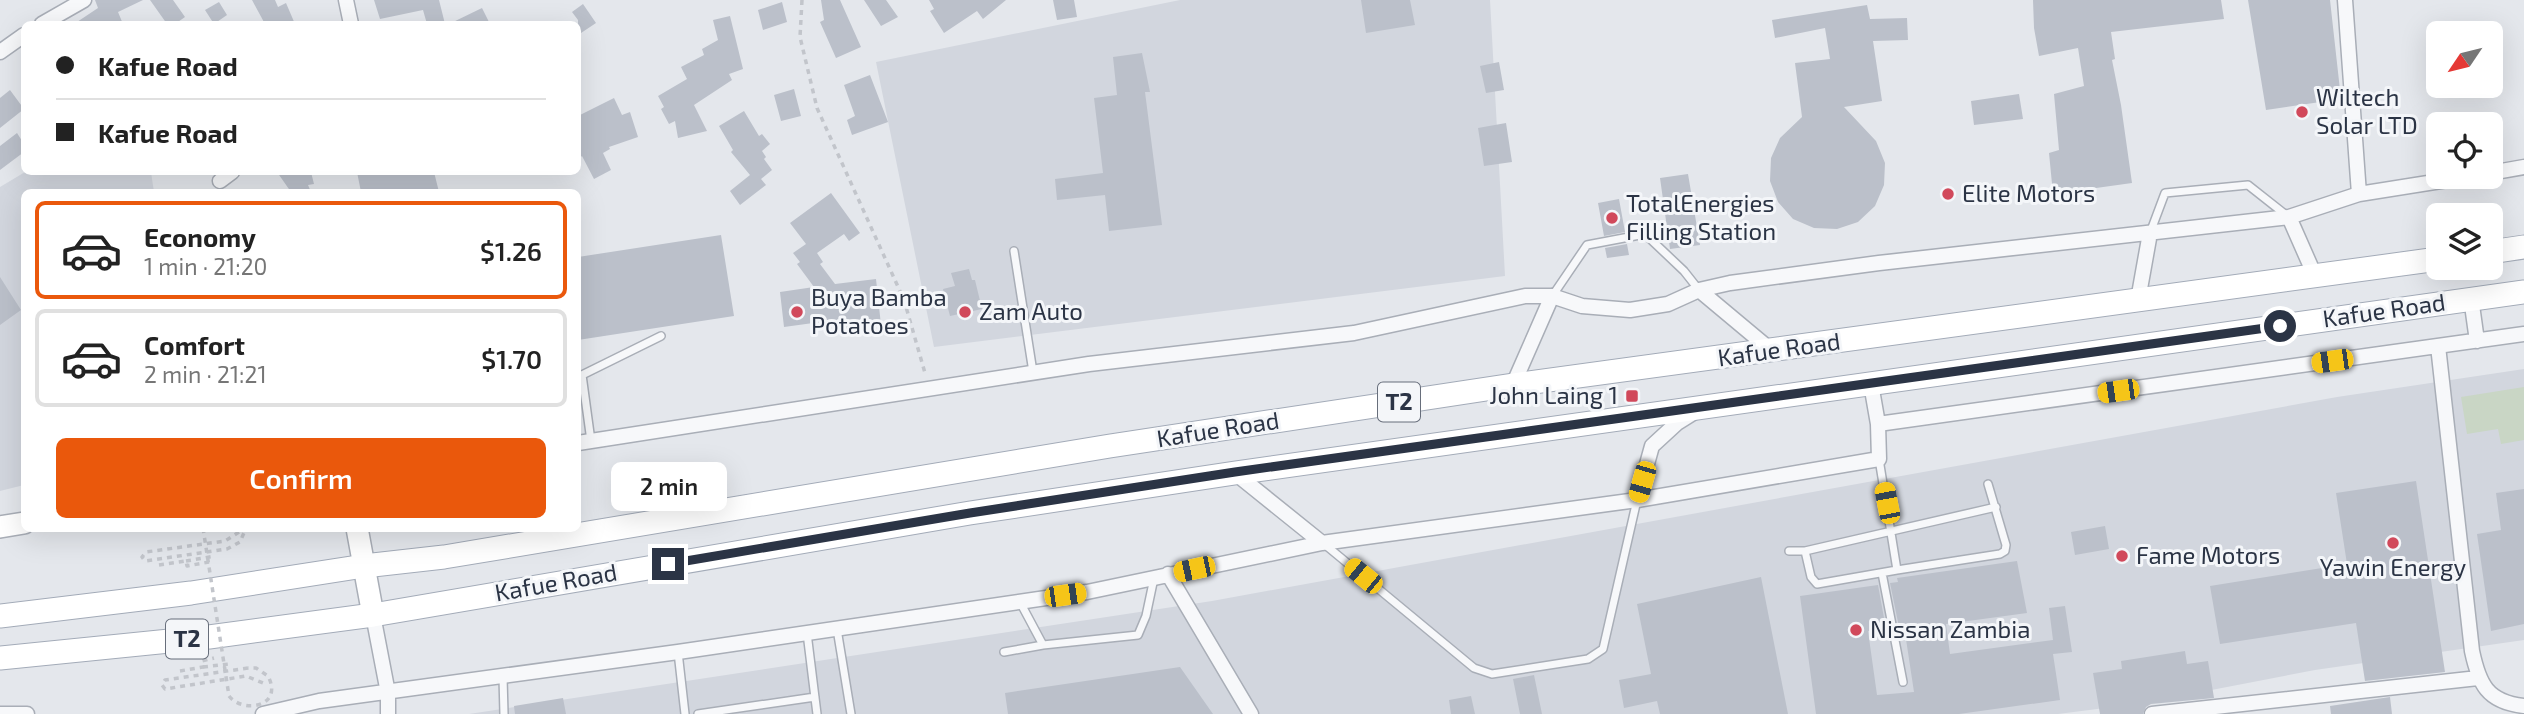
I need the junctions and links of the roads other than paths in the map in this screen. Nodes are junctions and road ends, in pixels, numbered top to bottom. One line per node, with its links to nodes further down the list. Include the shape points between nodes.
1 (84, 0): 4 (street)
2 (346, 0): 5 (street)
3 (2344, 0): 13 (street)
4 (47, 21)
5 (350, 21)
6 (21, 37): 7 (street)
7 (0, 52)
8 (2524, 167): 9 (street)
9 (2503, 171)
10 (228, 175): 11 (street)
11 (219, 181)
12 (2426, 183): 13 (street)
13 (2359, 194): 14 (street)
14 (2289, 217): 15 (street); 15 (lane, via 2248,186 2165,193); 20 (street)
15 (2150, 233): 21 (street, via 1880,263); 25 (street)
16 (2524, 247): 17 (main road)
17 (2503, 249)
18 (1014, 251): 31 (lane)
19 (2426, 261): 20 (main road, Kafue Road / T2)
20 (2315, 276): 25 (main road, Kafue Road / T2)
21 (1699, 290): 23 (street, via 1668,304 1630,310 1582,306); 23 (lane, via 1645,234 1587,245); 30 (street)
22 (2524, 292): 24 (main road, Kafue Road / T2)
23 (1552, 296): 31 (street, via 1525,296 1354,333); 33 (street)
24 (2472, 298): 28 (street); 32 (main road, Kafue Road / T2)
25 (2138, 300): 30 (main road, Kafue Road / T2)
26 (2524, 334): 28 (street)
27 (661, 337): 36 (lane, via 582,375)
28 (2477, 341): 29 (street)
29 (2438, 346): 35 (street); 63 (street)
30 (1772, 351): 33 (main road, Kafue Road / T2)
31 (1033, 372): 36 (street)
32 (1871, 384): 34 (main road, Kafue Road / T2); 35 (street)
33 (1513, 385): 49 (main road, Kafue Road / T2, via 1110,446 444,557)
34 (1703, 407): 38 (main road, Kafue Road / T2); 40 (street, via 1653,446)
35 (1878, 424): 37 (street)
36 (584, 442)
37 (1879, 459): 40 (street); 45 (lane)
38 (1235, 472): 46 (street); 55 (main road, Kafue Road / T2)
39 (1988, 484): 41 (lane)
40 (1637, 500): 46 (street); 46 (lane, via 1603,649 1588,659 1492,674 1475,668)
41 (1996, 507): 45 (lane); 50 (lane, via 2006,545 2000,554)
42 (21, 524): 43 (street)
43 (0, 527)
44 (358, 532): 49 (street)
45 (1891, 532): 48 (lane); 50 (lane)
46 (1322, 543): 52 (street)
47 (1789, 551): 48 (lane)
48 (1805, 551): 51 (lane, via 1817,584)
49 (364, 566): 54 (main road, Kafue Road / T2, via 191,593); 55 (street)
50 (1897, 570): 51 (lane)
51 (1882, 573): 64 (lane)
52 (1161, 576): 53 (street); 58 (lane, via 1138,635); 77 (street)
53 (1020, 601): 56 (street); 58 (lane)
54 (0, 615)
55 (373, 615): 61 (main road, Kafue Road / T2); 65 (street)
56 (837, 628): 57 (street); 76 (lane)
57 (807, 633): 59 (street); 66 (lane)
58 (1043, 645): 60 (lane)
59 (678, 652): 62 (street); 73 (lane)
60 (1004, 652)
61 (0, 658)
62 (503, 677): 65 (street); 72 (lane)
63 (2478, 678): 67 (street, via 2491,694 2508,704); 78 (street)
64 (1903, 682)
65 (388, 692): 70 (street); 71 (street)
66 (815, 697): 74 (lane); 75 (lane)
67 (2524, 706)
68 (0, 714): 69 (street)
69 (27, 714)
70 (263, 714)
71 (388, 714)
72 (504, 714)
73 (685, 714)
74 (698, 714)
75 (817, 714)
76 (851, 714)
77 (1251, 714)
78 (2152, 714)

